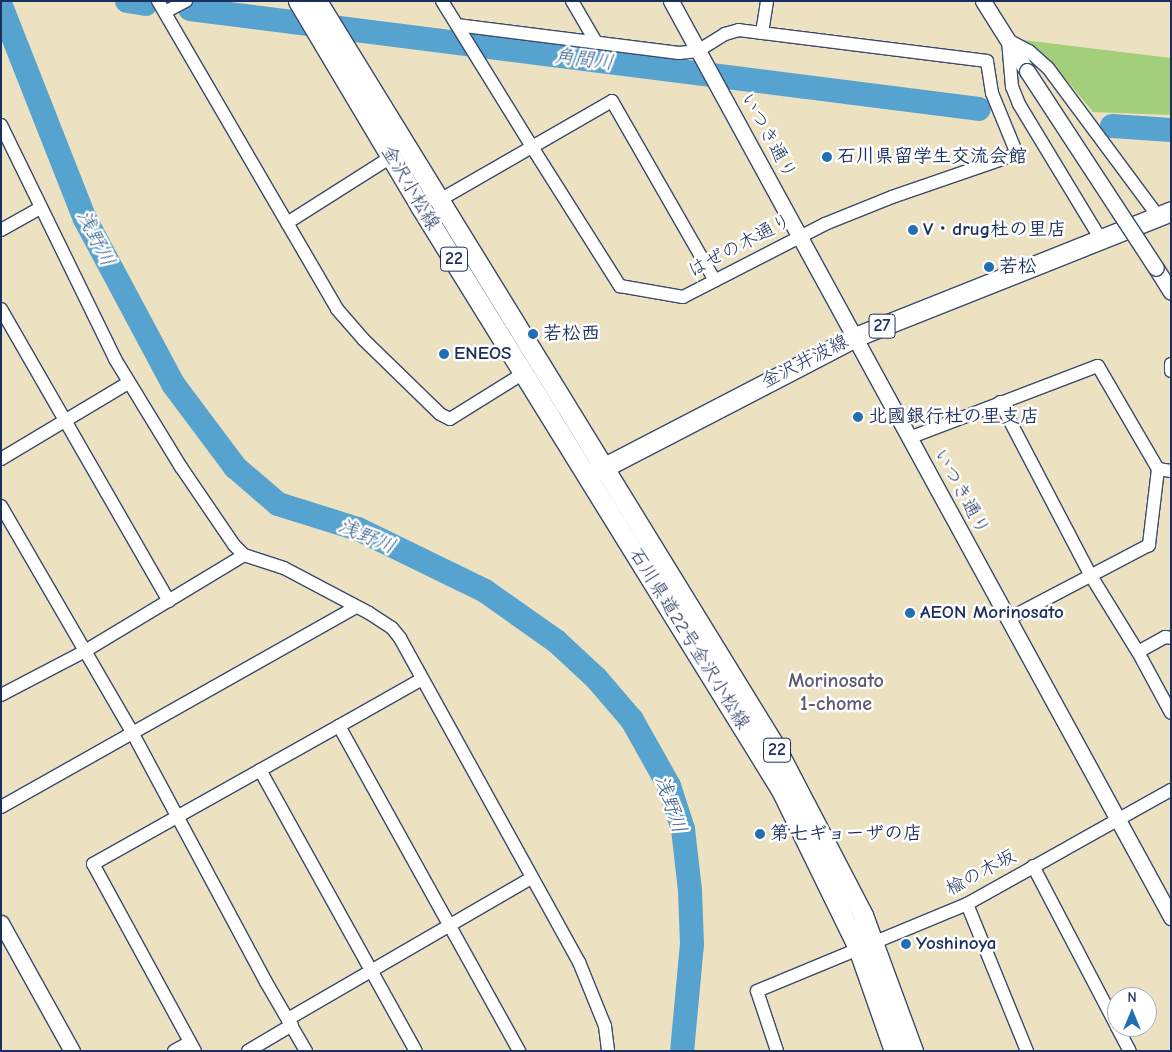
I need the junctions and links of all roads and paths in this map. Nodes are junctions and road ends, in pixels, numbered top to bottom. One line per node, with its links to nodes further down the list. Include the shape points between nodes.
1 (186, 1): 8 (street)
2 (442, 1): 9 (street, はぜの木通り)
3 (572, 1): 13 (street)
4 (671, 1): 14 (street)
5 (767, 1): 10 (street)
6 (983, 1): 12 (street)
7 (309, 4): 11 (main road, 金沢小松線 / 22)
8 (162, 7): 21 (street)
9 (460, 29): 13 (street); 16 (street, はぜの木通り)
10 (762, 33): 14 (street, via 739,30 726,34); 23 (street, はぜの木通り, via 987,61 992,93 1017,154 892,197)
11 (332, 40): 17 (main road, 金沢小松線 / 22); 18 (main road, 金沢小松線 / 22)
12 (1008, 40): 20 (street, via 1029,51 1048,68); 24 (street, via 1012,87 1019,104); 25 (street, bridge)
13 (596, 42): 14 (street)
14 (702, 57): 23 (street, いつき通り)
15 (1, 125): 19 (street)
16 (532, 147): 18 (street); 26 (street, はぜの木通り, via 620,286 683,297); 26 (street, via 612,101)
17 (391, 157): 21 (street); 32 (main road, 金沢小松線 / 22)
18 (438, 202): 38 (main road, 金沢小松線 / 22)
19 (40, 208): 22 (street); 33 (street)
20 (1164, 214): 24 (main road, 金沢井波線 / 27)
21 (287, 223): 32 (street, via 336,309 440,414 450,420)
22 (1, 230)
23 (800, 236): 26 (street, はぜの木通り); 29 (street, いつき通り)
24 (1100, 238): 29 (main road, 金沢井波線 / 27)
25 (1163, 273): 27 (street)
26 (715, 280)
27 (1171, 292)
28 (1, 309): 35 (street)
29 (855, 337): 36 (street, いつき通り); 38 (main road, 金沢井波線 / 27)
30 (1171, 364): 31 (street)
31 (1171, 371)
32 (524, 373): 40 (main road, 金沢小松線 / 22)
33 (128, 383): 35 (street); 42 (street, via 181,467)
34 (1000, 402): 36 (street); 39 (street, via 1098,366); 43 (street)
35 (65, 421): 37 (street); 44 (street)
36 (909, 438): 46 (street, いつき通り)
37 (1, 459)
38 (605, 467): 40 (main road, 金沢井波線 / 27); 66 (main road, 22, via 797,785)
39 (1164, 470): 43 (street, via 1149,545)
40 (588, 476): 66 (main road, 石川県道22号金沢小松線 / 22, via 781,790)
41 (1, 506): 48 (street)
42 (244, 555): 44 (street); 45 (street, via 284,568)
43 (1091, 576): 46 (street); 49 (street)
44 (169, 601): 48 (street)
45 (356, 607): 50 (street, via 392,628); 54 (street)
46 (1008, 619): 59 (street, いつき通り)
47 (1171, 638): 49 (street, via 1165,637)
48 (85, 651): 51 (street); 54 (street)
49 (1138, 652): 52 (street)
50 (422, 679): 53 (street); 61 (street)
51 (1, 695)
52 (1171, 713)
53 (338, 726): 55 (street); 65 (street)
54 (132, 732): 57 (street); 58 (street)
55 (260, 770): 58 (street); 67 (street)
56 (1171, 790): 59 (street, 楡の木坂)
57 (1, 806)
58 (177, 818): 69 (street); 71 (street, via 93,864)
59 (1117, 820): 60 (street, 楡の木坂); 63 (street, いつき通り)
60 (1033, 866): 62 (street, 楡の木坂); 68 (street)
61 (531, 878): 65 (street); 78 (street, via 579,962 605,1026)
62 (967, 904): 66 (street, 楡の木坂); 82 (street)
63 (1171, 917)
64 (1, 923): 72 (street)
65 (452, 927): 67 (street); 77 (street)
66 (866, 945): 79 (street, 楡の木坂, via 758,991); 80 (main road, 石川県道22号金沢小松線 / 22); 81 (main road, 22)
67 (372, 971): 69 (street); 76 (street)
68 (1107, 1008)
69 (290, 1022): 74 (street); 75 (street)
70 (1122, 1037): 83 (street)
71 (192, 1047): 73 (street)
72 (72, 1051)
73 (174, 1051)
74 (248, 1051)
75 (306, 1051)
76 (416, 1051)
77 (519, 1051)
78 (608, 1051)
79 (777, 1051)
80 (894, 1051)
81 (912, 1051)
82 (1027, 1051)
83 (1130, 1051)

